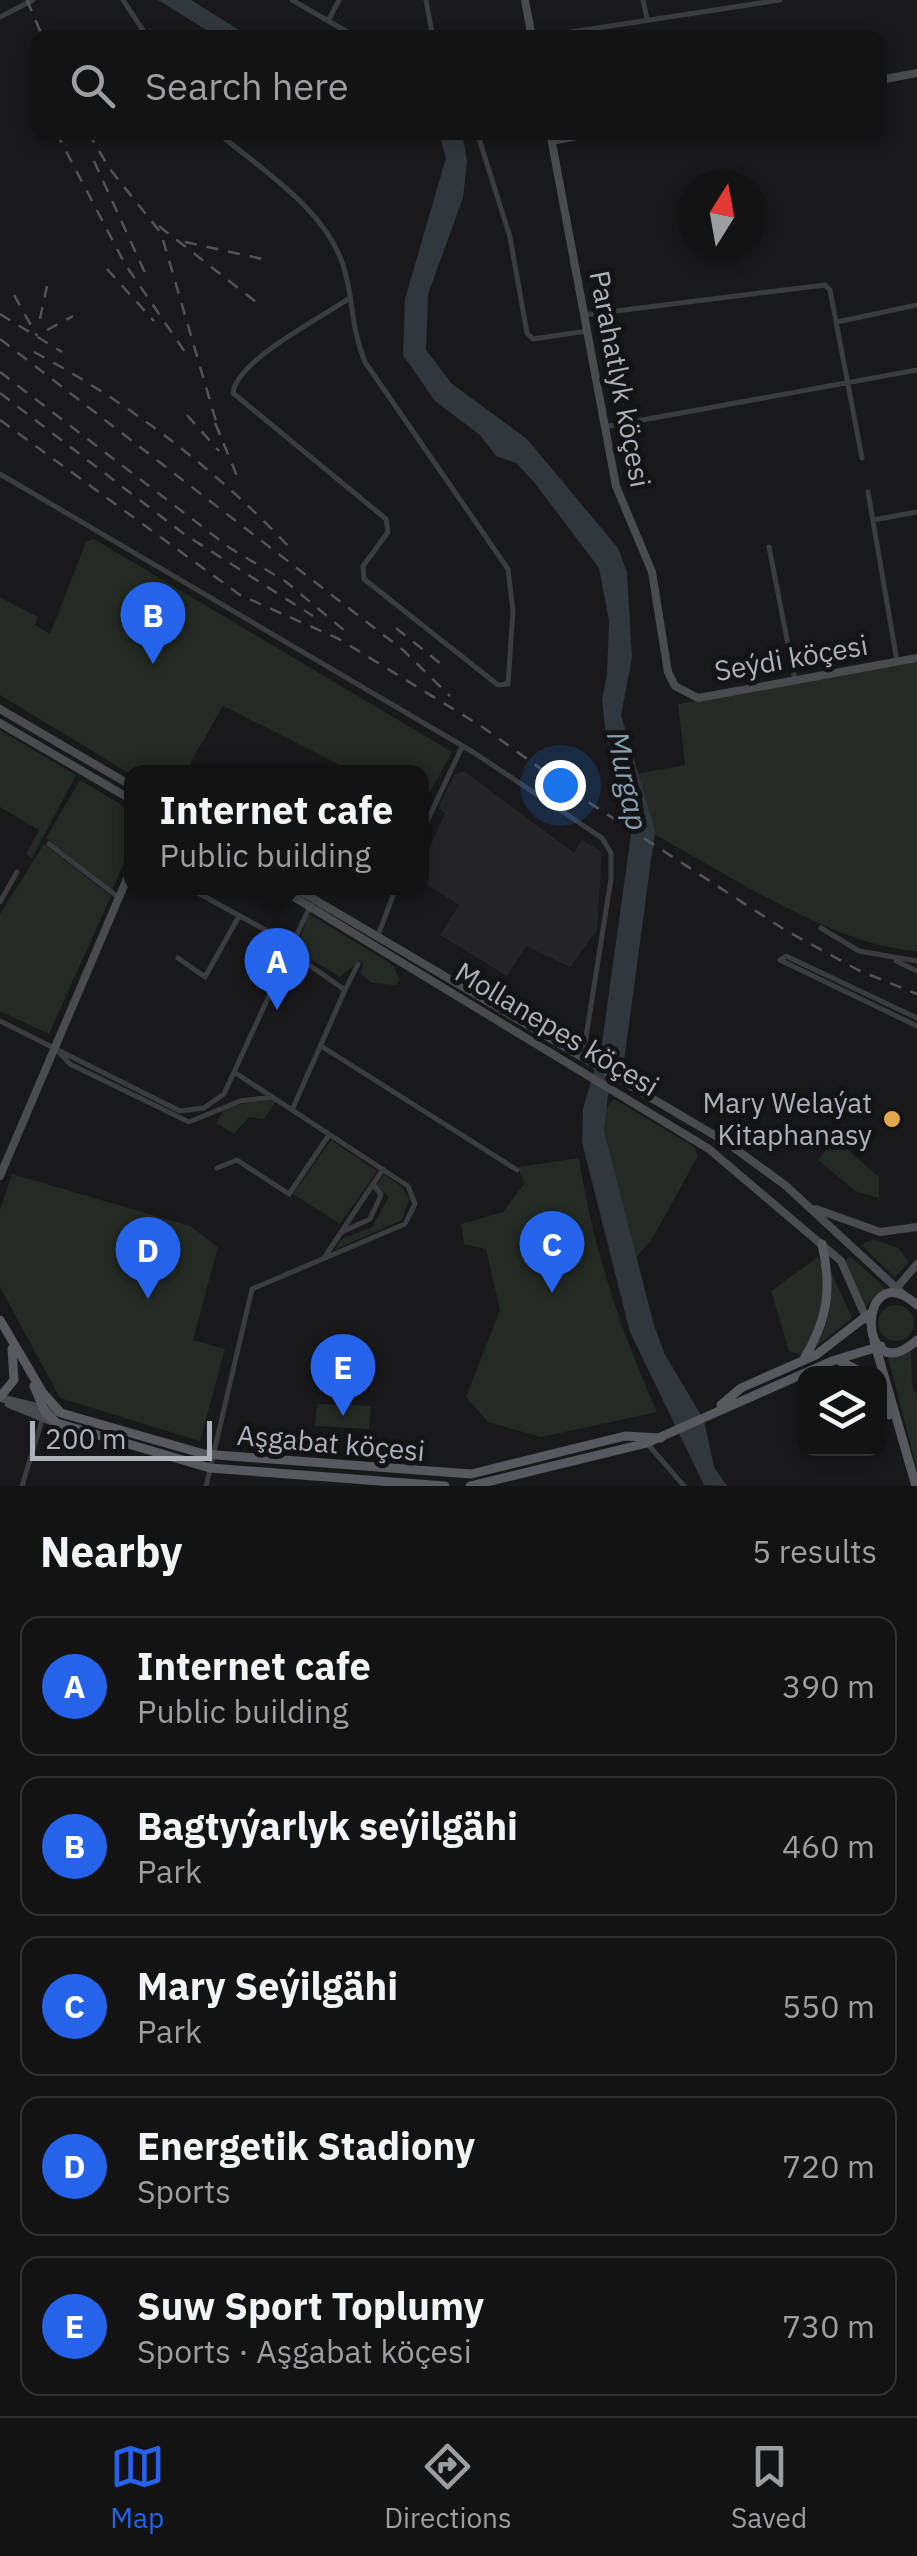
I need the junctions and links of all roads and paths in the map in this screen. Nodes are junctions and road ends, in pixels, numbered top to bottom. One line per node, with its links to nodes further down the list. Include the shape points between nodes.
1 (33, 0): 10 (street)
2 (123, 0): 13 (street)
3 (292, 0): 12 (street)
4 (340, 0): 12 (street)
5 (426, 0): 15 (street)
6 (525, 0): 16 (street)
7 (643, 0): 11 (street)
8 (780, 0): 9 (street)
9 (759, 2): 11 (street)
10 (0, 17)
11 (647, 19): 17 (street)
12 (328, 21): 14 (street)
13 (143, 30)
14 (344, 30)
15 (432, 30)
16 (531, 30)
17 (580, 30)
18 (917, 73): 19 (street)
19 (887, 79)
20 (226, 140): 23 (street, via 327,234 342,262)
21 (480, 140): 27 (street, via 510,237 528,332 533,339)
22 (552, 140): 25 (street, Parahatlyk köçesi)
23 (348, 299): 23 (street, via 366,362 508,569 508,684 498,685 364,578 363,566 388,532 386,519 232,394 266,353)
24 (917, 304): 26 (street)
25 (584, 315): 26 (street, via 816,284 830,290); 27 (street, Parahatlyk köçesi)
26 (836, 322): 29 (street)
27 (588, 332): 30 (street, Parahatlyk köçesi)
28 (917, 370): 29 (street)
29 (849, 383): 30 (street); 31 (street)
30 (604, 427): 40 (street, Parahatlyk köçesi, via 623,512 652,572)
31 (862, 458)
32 (0, 474): 43 (street)
33 (868, 492): 35 (street)
34 (917, 512): 35 (street)
35 (873, 520): 38 (street)
36 (769, 547): 39 (street)
37 (917, 658): 38 (street, Seýdi köçesi)
38 (897, 661): 39 (street, Seýdi köçesi)
39 (795, 680): 40 (street, Seýdi köçesi, via 698,698)
40 (675, 686)
41 (0, 709): 44 (street)
42 (0, 723): 45 (street)
43 (462, 746): 46 (street); 72 (street, via 602,838 611,853)
44 (124, 781)
45 (124, 795)
46 (429, 817)
47 (50, 844): 54 (street)
48 (17, 872): 55 (street)
49 (124, 886): 54 (street)
50 (202, 895): 57 (street)
51 (296, 895): 56 (street, Mollanepes köçesi)
52 (304, 895): 56 (street, Mollanepes köçesi)
53 (393, 895): 59 (street)
54 (119, 898): 71 (street)
55 (0, 902)
56 (311, 902): 59 (street, Mollanepes köçesi); 60 (street); 72 (street, Mollanepes köçesi)
57 (239, 916): 60 (street); 61 (street, via 205,978)
58 (822, 928): 62 (street)
59 (378, 938): 72 (street, Mollanepes köçesi)
60 (289, 947): 66 (street); 73 (street)
61 (178, 958)
62 (888, 958): 63 (street); 65 (street)
63 (917, 961)
64 (358, 964): 66 (street)
65 (917, 971)
66 (345, 990): 70 (street)
67 (917, 1018): 69 (street, via 786,956 780,960)
68 (0, 1021): 71 (street)
69 (917, 1026)
70 (321, 1046): 76 (street); 81 (street)
71 (56, 1049): 73 (street, via 192,1112 218,1101); 74 (street, via 70,1064 188,1122); 82 (street)
72 (586, 1065): 75 (street, Mollanepes köçesi); 77 (street, Mollanepes köçesi)
73 (234, 1072): 74 (street)
74 (271, 1098): 76 (street)
75 (663, 1106): 77 (street); 84 (street, Mollanepes köçesi, via 755,1161)
76 (292, 1110): 78 (street)
77 (658, 1115): 87 (street, Mollanepes köçesi, via 752,1181)
78 (330, 1134): 79 (street, via 288,1194 237,1160); 80 (street)
79 (217, 1168)
80 (383, 1169): 83 (street); 88 (street, via 413,1192 408,1221)
81 (517, 1170)
82 (0, 1176)
83 (373, 1184): 86 (street); 86 (street, via 382,1195 375,1211)
84 (801, 1200): 85 (street, via 855,1227); 90 (street, Mollanepes köçesi)
85 (917, 1227)
86 (340, 1233): 88 (street)
87 (822, 1244): 92 (street, Mollanepes köçesi, via 841,1262); 97 (main road, via 830,1292)
88 (323, 1259): 108 (street, via 252,1289)
89 (917, 1264): 90 (street)
90 (893, 1292): 91 (main road); 92 (main road, Aşgabat köçesi)
91 (917, 1305)
92 (868, 1318): 96 (main road); 97 (main road, Aşgabat köçesi)
93 (0, 1320): 95 (main road)
94 (917, 1340): 96 (main road, Aşgabat köçesi, via 898,1350)
95 (11, 1341): 99 (main road); 101 (main road, via 16,1372)
96 (877, 1345): 98 (main road, Aşgabat köçesi); 106 (main road)
97 (804, 1360): 104 (main road, Aşgabat köçesi, via 741,1388)
98 (832, 1360): 100 (main road); 104 (main road, Aşgabat köçesi)
99 (26, 1365): 103 (main road); 105 (main road)
100 (853, 1366)
101 (0, 1398): 103 (street)
102 (887, 1410): 106 (main road)
103 (43, 1413): 105 (main road); 110 (street)
104 (711, 1413): 107 (main road, Aşgabat köçesi)
105 (59, 1418): 108 (main road, Aşgabat köçesi); 109 (main road, Aşgabat köçesi)
106 (898, 1433): 115 (main road)
107 (644, 1440): 108 (main road, Aşgabat köçesi, via 625,1436 462,1475); 113 (main road, Aşgabat köçesi); 114 (street)
108 (213, 1456): 109 (street)
109 (210, 1468): 111 (street); 112 (main road, Aşgabat köçesi)
110 (22, 1486)
111 (206, 1486)
112 (445, 1486)
113 (470, 1486)
114 (684, 1486)
115 (916, 1486)

